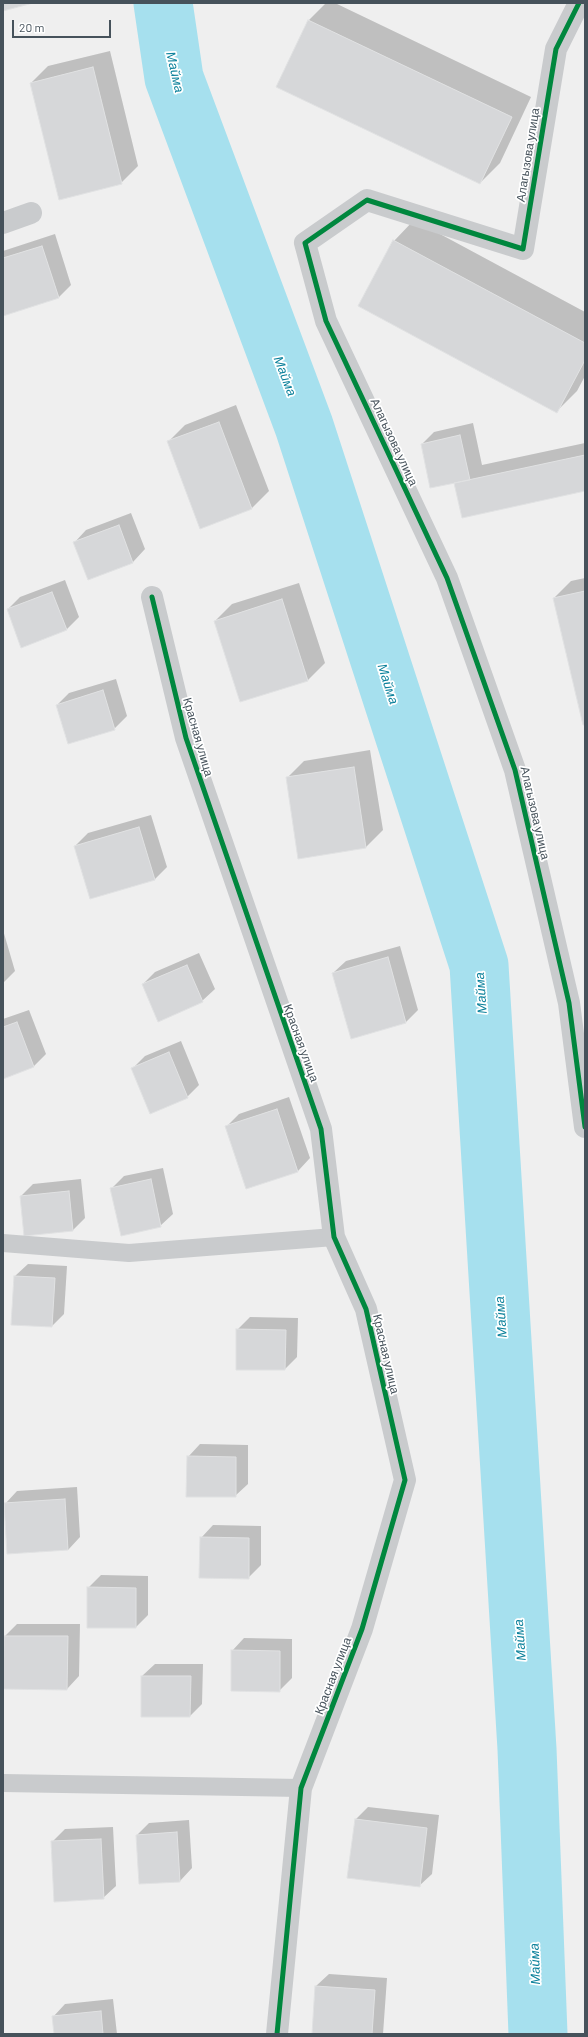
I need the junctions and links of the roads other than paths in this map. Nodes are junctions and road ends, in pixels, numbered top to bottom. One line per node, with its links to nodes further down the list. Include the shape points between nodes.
1 (579, 3): 5 (street, Алагызова улица, via 556,49 523,249 366,200 305,242 326,321 447,578 515,770 569,1003)
2 (31, 213): 3 (street)
3 (3, 223)
4 (152, 597): 6 (street, Красная улица, via 186,738 321,1129)
5 (585, 1127)
6 (334, 1237): 7 (lane, via 129,1253); 9 (street, Красная улица, via 366,1309 405,1480 362,1629)
7 (3, 1243)
8 (3, 1783): 9 (lane)
9 (300, 1788): 10 (street, Красная улица)
10 (277, 2034)

